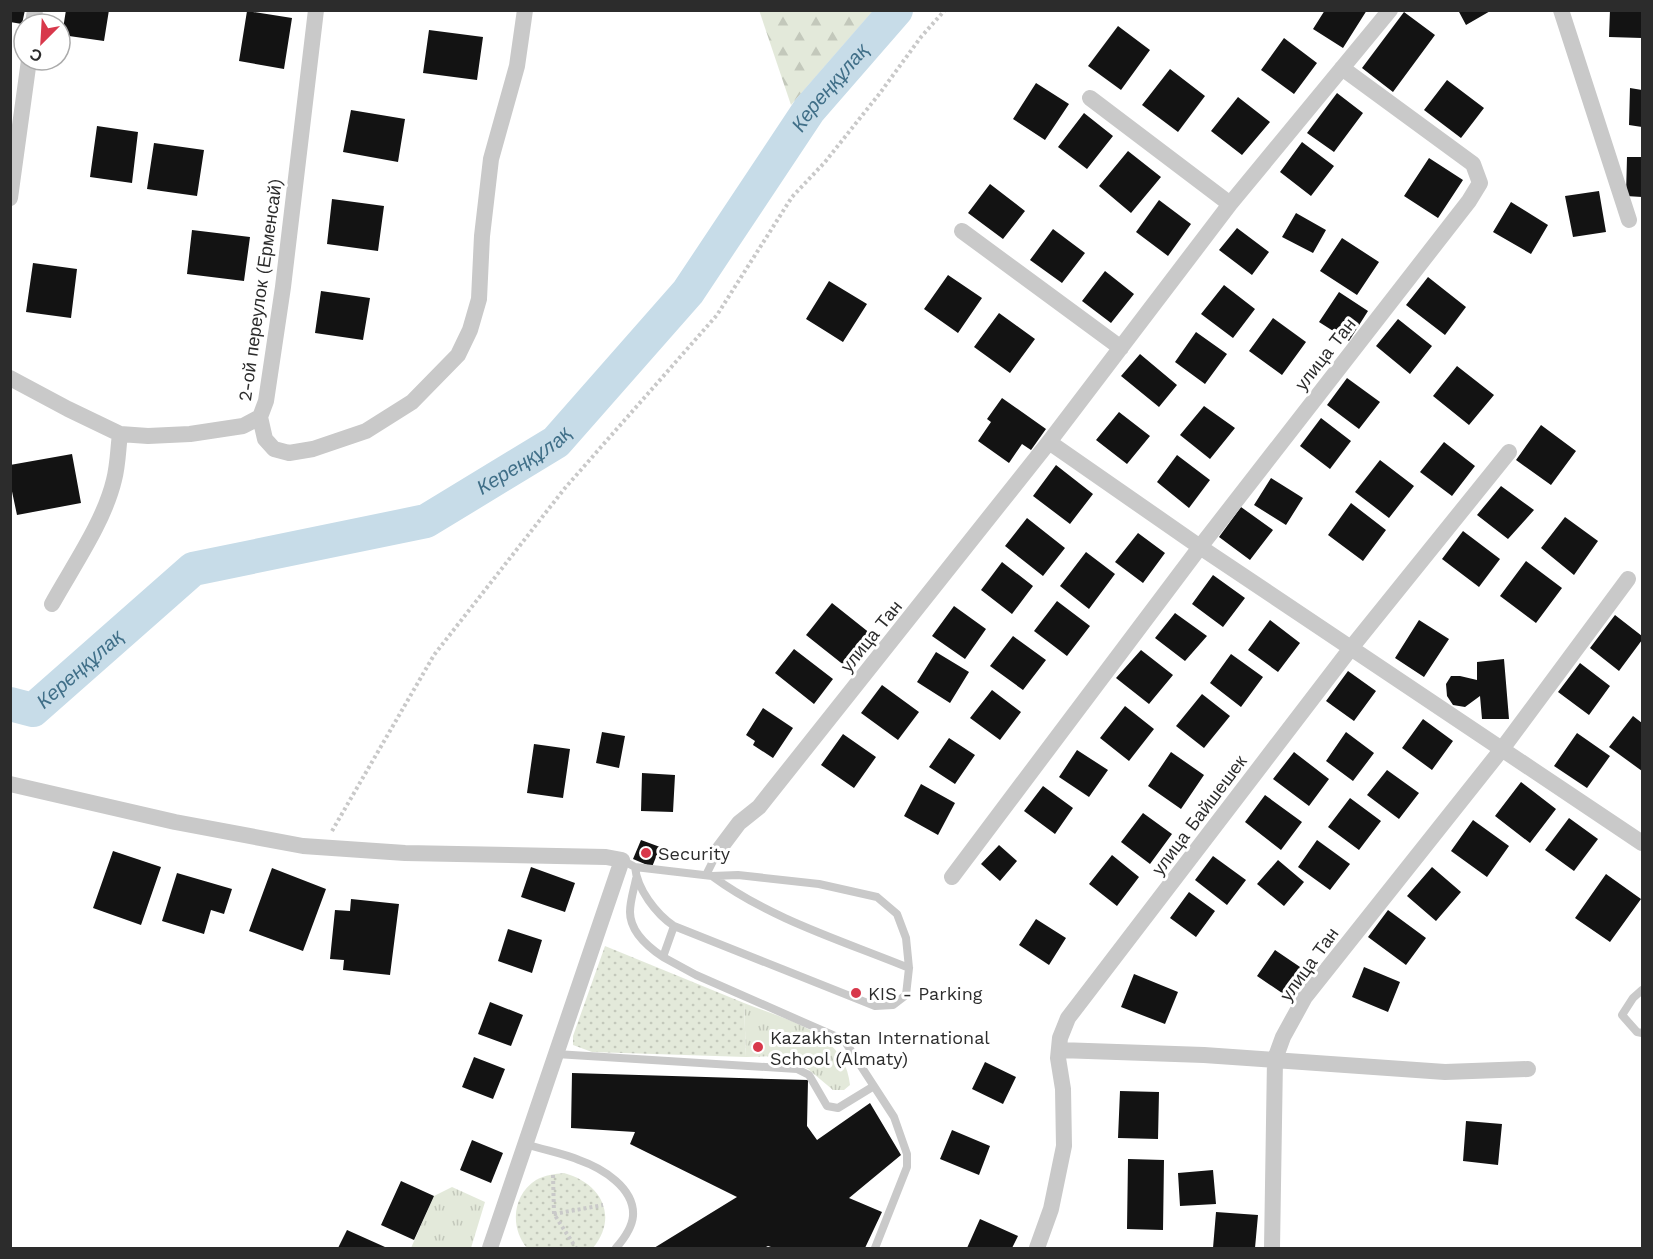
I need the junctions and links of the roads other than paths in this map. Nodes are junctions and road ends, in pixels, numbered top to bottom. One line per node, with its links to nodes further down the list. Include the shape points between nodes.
1 (316, 10): 14 (street, 2-ой переулок (Ерменсай), via 283,287 266,401)
2 (525, 10): 14 (street, via 517,66 490,159 479,299 458,355 412,402 366,431 313,449 289,453 274,449 265,439)
3 (1390, 10): 5 (street, улица Тан)
4 (1561, 10): 10 (street)
5 (1342, 68): 9 (street, улица Тан); 18 (street, улица Тан, via 1473,164 1480,183)
6 (27, 72): 8 (street)
7 (1090, 99): 9 (street)
8 (10, 198)
9 (1230, 204): 12 (street, улица Тан)
10 (1632, 220)
11 (962, 231): 12 (street)
12 (1120, 348): 16 (street, улица Тан)
13 (10, 378): 15 (street, 2-ой переулок (Ерменсай))
14 (260, 417): 15 (street, 2-ой переулок (Ерменсай), via 243,426 190,434)
15 (120, 434): 20 (street, via 116,469 97,525)
16 (1049, 442): 18 (street); 25 (street, улица Тан, via 759,807 739,823)
17 (1509, 452): 21 (street, улица Байшешек)
18 (1200, 547): 21 (street); 28 (street, улица Тан)
19 (1628, 579): 22 (street, улица Тан)
20 (52, 604)
21 (1351, 648): 22 (street); 35 (street, улица Байшешек, via 1068,1018)
22 (1502, 749): 24 (street); 37 (street, улица Тан, via 1305,997)
23 (10, 784): 26 (street, via 175,822 303,846 405,853 606,857)
24 (1642, 843)
25 (718, 851): 27 (lane)
26 (628, 863): 27 (lane); 29 (lane); 36 (street)
27 (709, 876): 32 (lane, via 780,915); 32 (lane, via 738,875 819,884 878,897 897,914 906,938)
28 (952, 877)
29 (636, 879): 30 (lane, via 661,917); 31 (lane, via 629,913 636,932)
30 (674, 926): 31 (lane); 32 (lane, via 875,1006 893,1005 906,994)
31 (663, 957): 39 (lane, via 844,1040)
32 (909, 968)
33 (1642, 990): 34 (lane, via 1622,1015)
34 (1642, 1033)
35 (1059, 1050): 37 (street); 44 (street, улица Байшешек, via 1064,1146 1051,1209)
36 (556, 1054): 39 (lane, via 797,1069 809,1075 827,1106 838,1108); 40 (street)
37 (1275, 1059): 38 (street, via 1445,1072); 45 (street, улица Тан)
38 (1528, 1069)
39 (874, 1086): 43 (lane, via 894,1117 907,1154 907,1167)
40 (526, 1144): 41 (street); 42 (lane, via 598,1168 627,1192 633,1216 626,1236)
41 (490, 1248)
42 (616, 1248)
43 (875, 1248)
44 (1037, 1248)
45 (1272, 1248)

